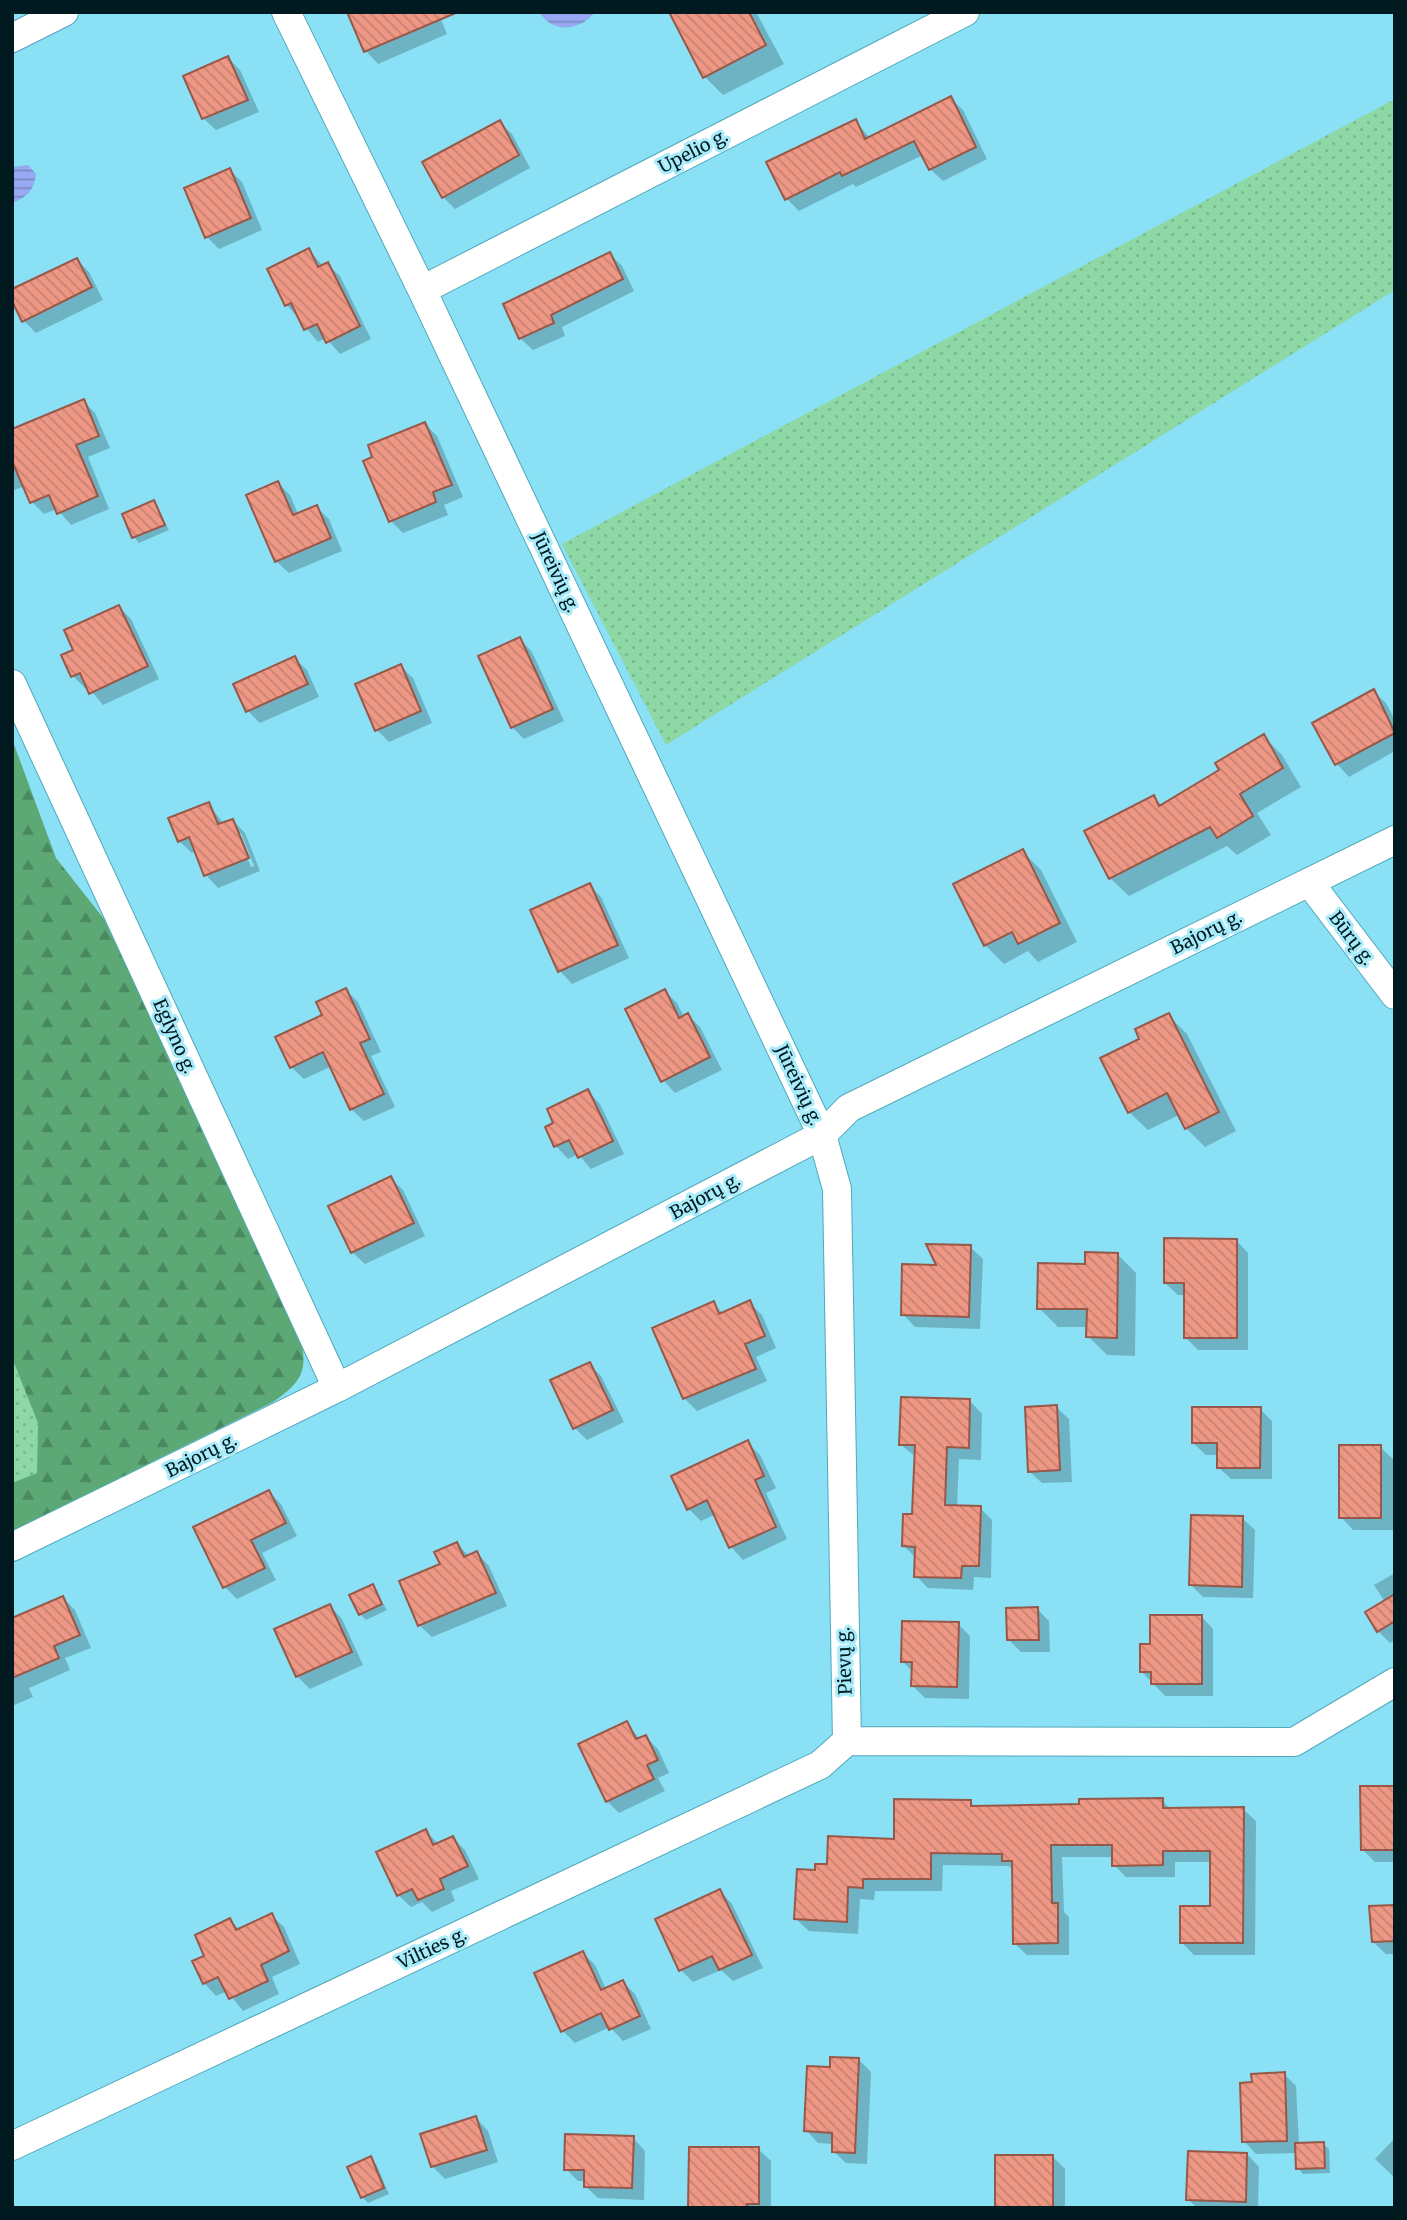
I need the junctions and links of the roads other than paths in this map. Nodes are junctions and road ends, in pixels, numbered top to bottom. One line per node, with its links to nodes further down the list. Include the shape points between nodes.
1 (64, 12): 4 (street)
2 (286, 12): 5 (street, Jūreivių g.)
3 (965, 12): 5 (street, Upelio g.)
4 (12, 38)
5 (422, 290): 10 (street, Jūreivių g.)
6 (12, 684): 11 (street, Eglyno g.)
7 (1395, 840): 8 (street, Bajorų g.)
8 (1309, 881): 9 (street, Būrų g.); 10 (street, Bajorų g., via 849,1108)
9 (1395, 995)
10 (822, 1135): 11 (street, Bajorų g.); 14 (street, Pievų g., via 837,1189)
11 (337, 1388): 12 (street, Bajorų g.)
12 (12, 1547)
13 (1395, 1682): 14 (street, via 1294,1742)
14 (846, 1741): 15 (street, Vilties g., via 820,1765)
15 (12, 2146)

